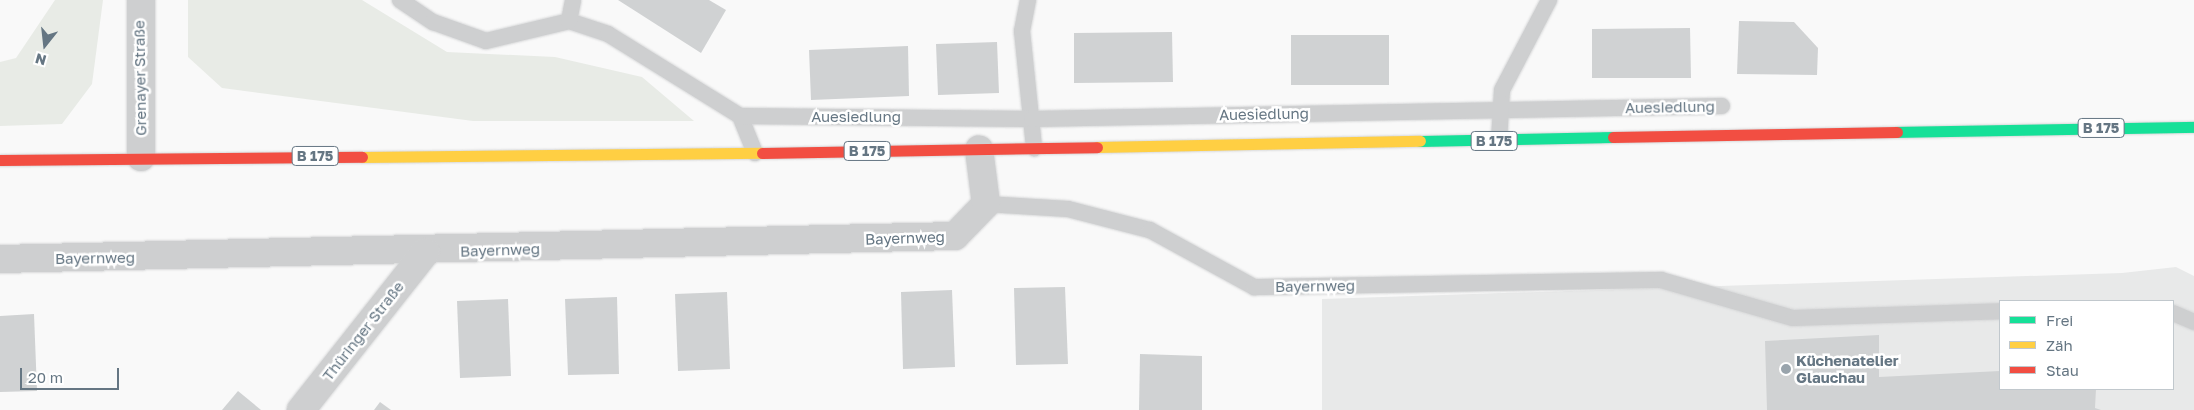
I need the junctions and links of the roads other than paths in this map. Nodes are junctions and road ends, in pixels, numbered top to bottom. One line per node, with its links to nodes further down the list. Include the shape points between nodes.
1 (141, 0): 16 (street, Grenayer Straße)
2 (400, 0): 6 (lane, via 434,22 486,41)
3 (573, 0): 6 (lane)
4 (1028, 0): 10 (lane, via 1022,31)
5 (1549, 0): 8 (lane, via 1502,90)
6 (569, 21): 9 (lane, via 608,34)
7 (1722, 106): 8 (lane, Auesiedlung)
8 (1497, 109): 10 (lane, Auesiedlung); 12 (lane)
9 (740, 116): 10 (lane, Auesiedlung); 15 (lane)
10 (1032, 119): 13 (lane)
11 (2194, 127): 12 (main road, B 175)
12 (1499, 141): 13 (main road, B 175)
13 (1034, 148): 14 (main road, B 175)
14 (979, 149): 15 (main road, B 175); 18 (street)
15 (754, 153): 16 (main road, B 175)
16 (141, 157): 17 (main road, B 175)
17 (0, 160)
18 (986, 204): 19 (street, Bayernweg, via 955,236); 21 (lane, Bayernweg, via 1068,209 1150,230 1254,287 1661,280 1793,318)
19 (426, 252): 20 (street, Bayernweg); 24 (street, Thüringer Straße)
20 (0, 259)
21 (1999, 311)
22 (2174, 314): 23 (lane)
23 (2194, 322)
24 (301, 410)

